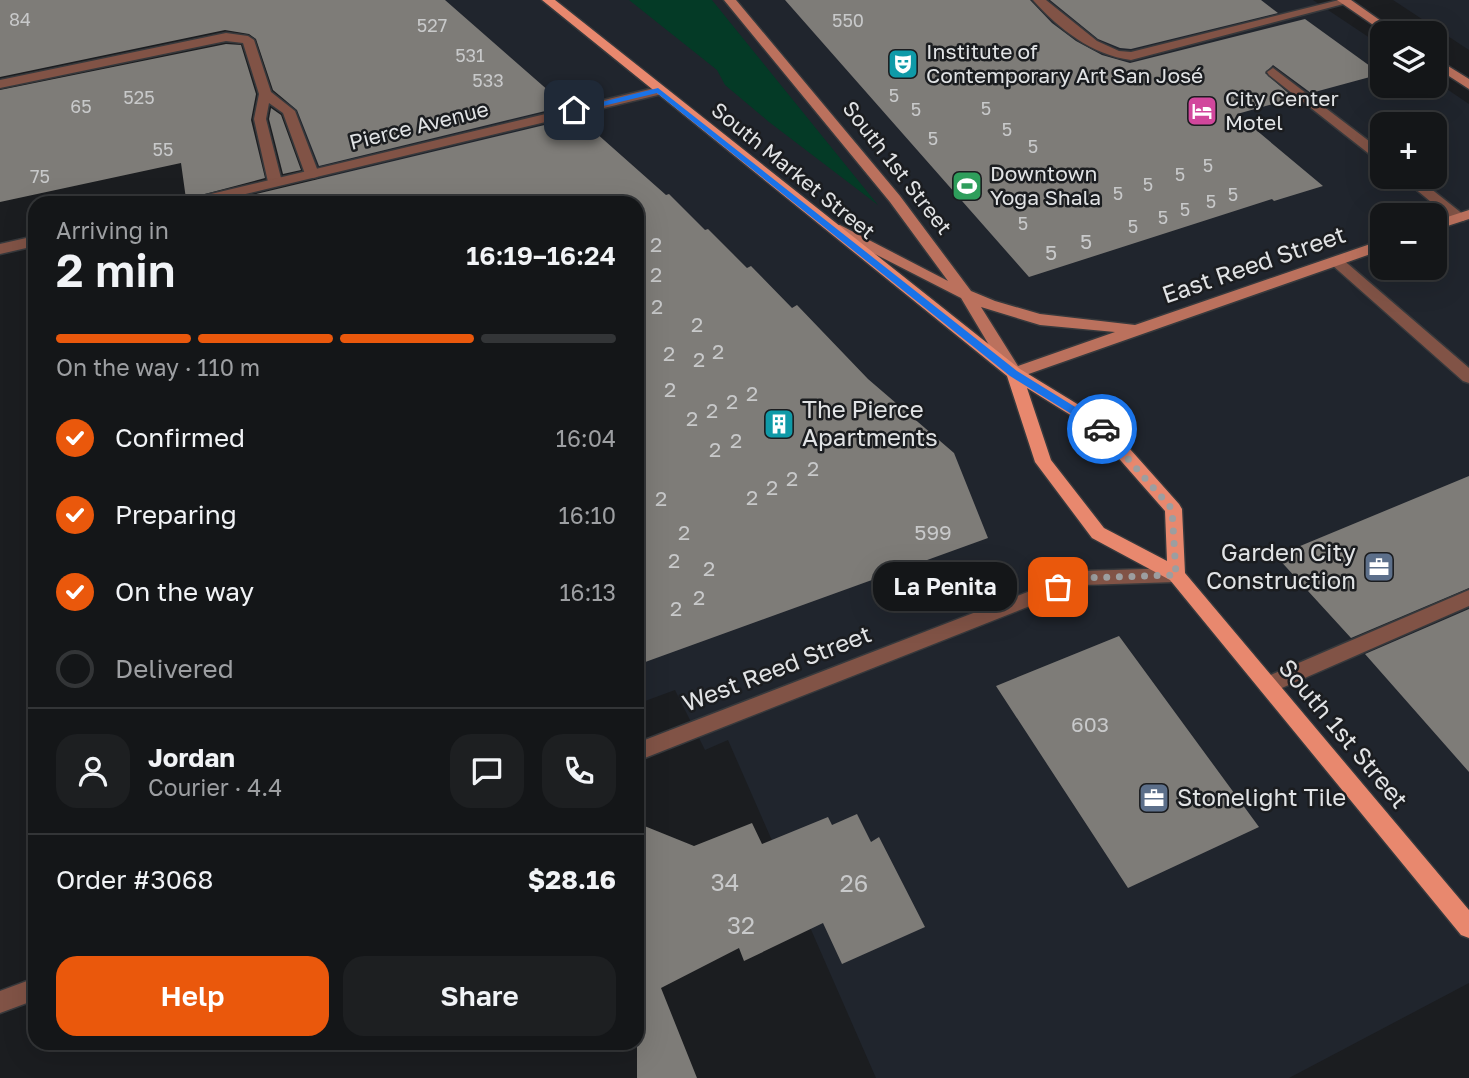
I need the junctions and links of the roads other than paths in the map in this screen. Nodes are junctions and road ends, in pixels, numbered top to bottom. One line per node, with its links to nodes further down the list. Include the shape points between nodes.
1 (548, 0): 10 (main road, South Market Street)
2 (730, 0): 24 (street, South 1st Street, via 866,162)
3 (1039, 0): 4 (street, via 1113,56 1131,56)
4 (1344, 1): 5 (street)
5 (1374, 21)
6 (1447, 70): 9 (street)
7 (1273, 72): 12 (street)
8 (0, 84): 11 (street, via 226,37 248,40)
9 (1469, 85)
10 (658, 91): 13 (street, Pierce Avenue); 18 (main road, South Market Street)
11 (265, 94): 13 (street, via 289,111); 14 (street, via 260,119)
12 (1370, 148)
13 (312, 174): 14 (street, Pierce Avenue)
14 (275, 182): 16 (street, Pierce Avenue)
15 (1425, 189): 17 (street)
16 (218, 196)
17 (1464, 216): 19 (street)
18 (823, 222): 24 (street, East Reed Street); 26 (main road, South Market Street)
19 (1447, 222)
20 (28, 242): 21 (street)
21 (0, 249)
22 (1370, 249): 23 (street, East Reed Street)
23 (1336, 261): 25 (street, East Reed Street); 27 (street)
24 (967, 295): 25 (street, East Reed Street, via 1015,314); 26 (street, South 1st Street)
25 (1140, 329): 26 (street, East Reed Street)
26 (1014, 373): 28 (main road, South 1st Street, via 1043,462 1098,533); 28 (main road, South 1st Street, via 1099,425 1172,509)
27 (1469, 377)
28 (1176, 575): 30 (main road, South 1st Street); 31 (street, West Reed Street, via 1082,578)
29 (1469, 598): 30 (street)
30 (1268, 685): 32 (main road, South 1st Street)
31 (644, 749)
32 (1469, 927)
33 (28, 992): 34 (street)
34 (0, 1002)

